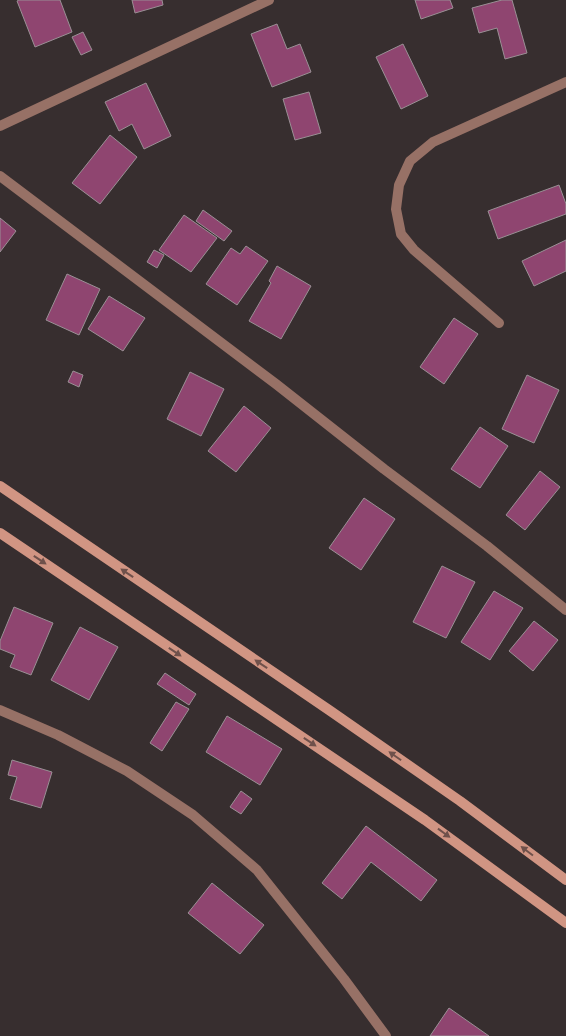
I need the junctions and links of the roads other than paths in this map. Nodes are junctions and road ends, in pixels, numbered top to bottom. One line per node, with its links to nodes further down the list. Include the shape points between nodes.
1 (269, 0): 3 (street)
2 (566, 82): 5 (street, via 433,142 410,161 399,185 396,209 401,234 414,250)
3 (0, 126)
4 (0, 176): 8 (street, via 276,384)
5 (499, 323)
6 (0, 486): 10 (main road, one-way to 6, via 460,801)
7 (0, 533): 11 (main road, one-way to 11, via 425,820)
8 (566, 610)
9 (0, 710): 12 (street, via 58,735 127,771 193,815 257,870)
10 (566, 880)
11 (566, 923)
12 (386, 1036)

